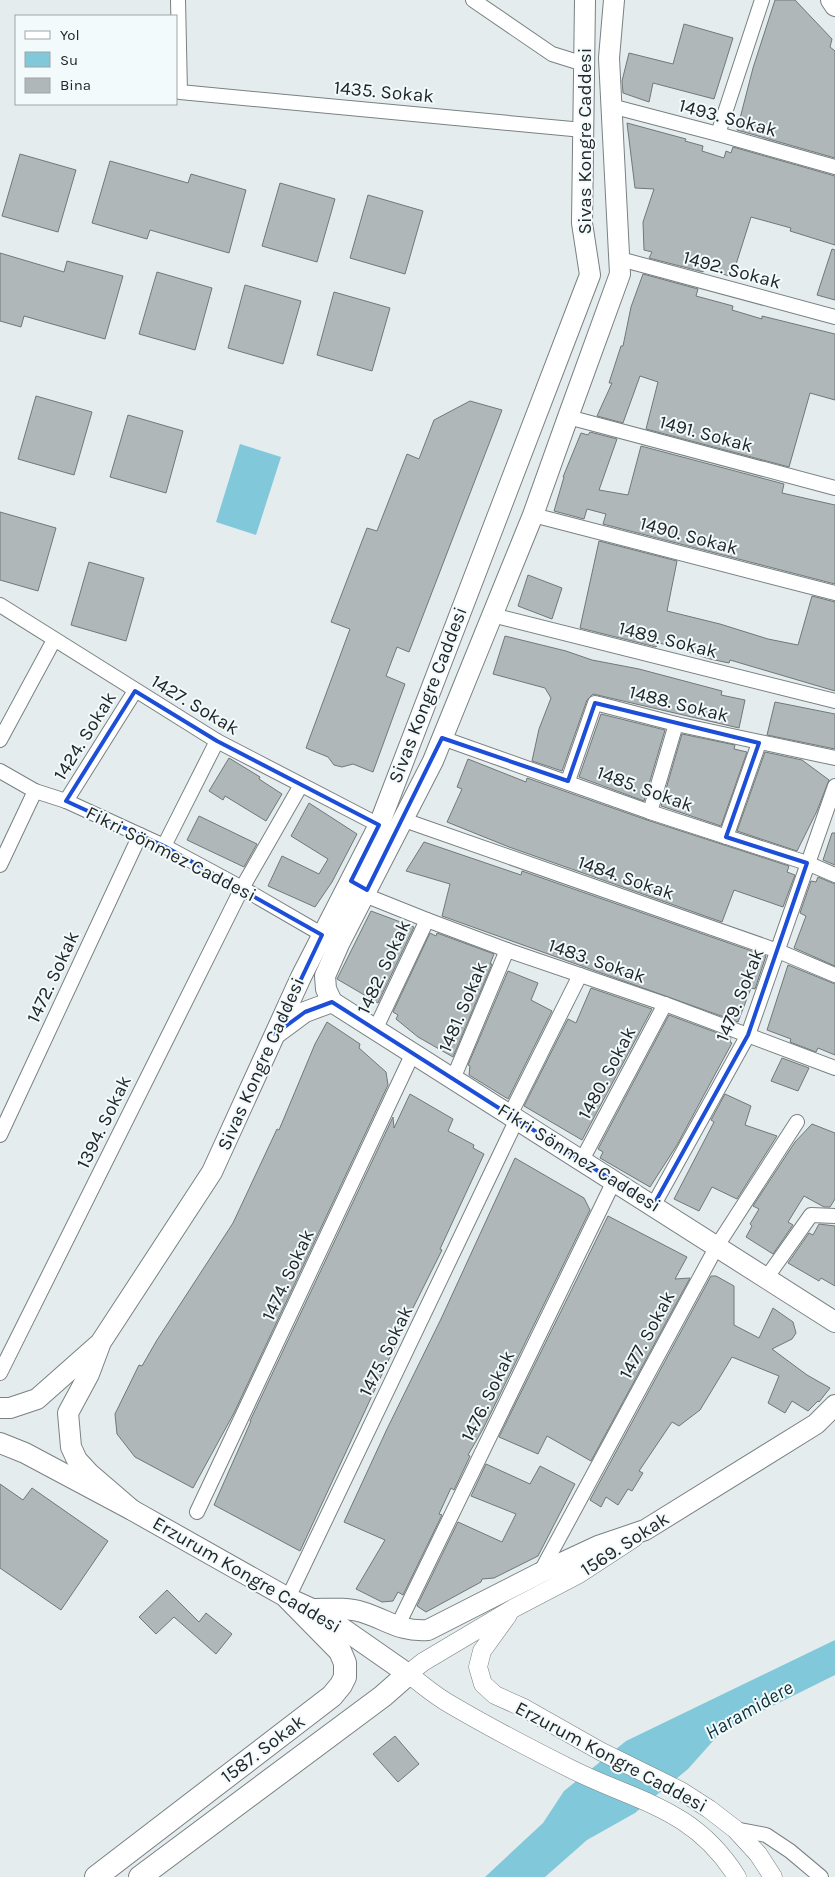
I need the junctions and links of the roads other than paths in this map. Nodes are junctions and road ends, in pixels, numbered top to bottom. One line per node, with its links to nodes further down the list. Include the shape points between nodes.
1 (178, 0): 10 (street, 1435. Sokak, via 180,92)
2 (473, 0): 8 (street, via 552,54)
3 (585, 0): 8 (main road, Sivas Kongre Caddesi)
4 (614, 0): 9 (main road, Sivas Kongre Caddesi, via 609,58)
5 (762, 0): 11 (street)
6 (831, 0): 7 (main road)
7 (835, 6)
8 (584, 64): 10 (main road, Sivas Kongre Caddesi)
9 (611, 106): 11 (street, 1493. Sokak); 13 (main road, Sivas Kongre Caddesi)
10 (583, 130): 38 (main road, Sivas Kongre Caddesi, via 582,223 590,274)
11 (718, 134): 12 (street, 1493. Sokak)
12 (835, 168)
13 (620, 259): 14 (street, 1492. Sokak); 15 (main road, Sivas Kongre Caddesi, via 620,274)
14 (835, 316)
15 (568, 417): 16 (street, 1491. Sokak); 17 (main road, Sivas Kongre Caddesi)
16 (835, 488)
17 (533, 515): 18 (street, 1490. Sokak); 20 (main road, Sivas Kongre Caddesi)
18 (835, 593)
19 (0, 606): 21 (street, 1427. Sokak)
20 (492, 615): 23 (street, 1489. Sokak); 25 (main road, Sivas Kongre Caddesi)
21 (54, 640): 22 (street, 1427. Sokak); 26 (street)
22 (135, 691): 27 (street, 1427. Sokak); 35 (street, 1424. Sokak)
23 (835, 701)
24 (676, 724): 28 (street, 1488. Sokak); 31 (street, 1488. Sokak, via 595,703); 36 (street)
25 (442, 738): 31 (street, 1485. Sokak); 37 (main road, Sivas Kongre Caddesi)
26 (0, 740)
27 (217, 741): 32 (street, 1427. Sokak); 41 (street)
28 (759, 742): 29 (street, 1488. Sokak); 40 (street)
29 (835, 758)
30 (0, 771): 34 (street, Fikri Sönmez Caddesi)
31 (568, 781): 36 (street, 1485. Sokak)
32 (301, 785): 38 (street, 1427. Sokak); 45 (street, 1394. Sokak)
33 (835, 786): 42 (street, 1479. Sokak)
34 (36, 791): 35 (street, Fikri Sönmez Caddesi); 43 (street)
35 (66, 801): 39 (street, Fikri Sönmez Caddesi)
36 (650, 812): 40 (street, 1485. Sokak)
37 (404, 820): 46 (main road, Sivas Kongre Caddesi); 51 (street, 1484. Sokak)
38 (378, 825): 46 (main road, Sivas Kongre Caddesi)
39 (140, 835): 41 (street, Fikri Sönmez Caddesi); 64 (street, 1472. Sokak)
40 (726, 837): 42 (street, 1485. Sokak)
41 (164, 846): 45 (street, Fikri Sönmez Caddesi)
42 (808, 863): 44 (street, 1485. Sokak); 51 (street, 1479. Sokak)
43 (0, 865)
44 (835, 875)
45 (242, 888): 48 (street, Fikri Sönmez Caddesi); 73 (street, 1394. Sokak)
46 (356, 891): 47 (street, 1483. Sokak); 48 (main road, Sivas Kongre Caddesi); 49 (main road, Sivas Kongre Caddesi)
47 (427, 920): 50 (street, 1483. Sokak); 56 (street, 1482. Sokak)
48 (322, 935): 49 (street, Fikri Sönmez Caddesi); 57 (main road, Sivas Kongre Caddesi)
49 (339, 944): 54 (main road, Sivas Kongre Caddesi, via 325,976)
50 (507, 950): 52 (street, 1483. Sokak); 61 (street, 1481. Sokak)
51 (778, 951): 53 (street, 1484. Sokak); 58 (street, 1479. Sokak)
52 (580, 975): 55 (street, 1483. Sokak); 62 (street, 1475. Sokak)
53 (835, 975)
54 (332, 1002): 56 (main road, Fikri Sönmez Caddesi); 57 (main road, via 305,1012)
55 (665, 1004): 58 (street, 1483. Sokak); 65 (street, 1480. Sokak)
56 (375, 1030): 59 (main road, Fikri Sönmez Caddesi)
57 (275, 1034): 72 (main road, Sivas Kongre Caddesi, via 212,1172)
58 (748, 1035): 60 (street, 1483. Sokak); 67 (street, 1479. Sokak)
59 (413, 1053): 61 (main road, Fikri Sönmez Caddesi); 78 (street, 1474. Sokak)
60 (835, 1068)
61 (453, 1079): 62 (main road, Fikri Sönmez Caddesi)
62 (514, 1117): 65 (main road, Fikri Sönmez Caddesi); 81 (street, 1475. Sokak)
63 (797, 1122): 69 (street, 1477. Sokak)
64 (0, 1135)
65 (582, 1160): 66 (main road, Fikri Sönmez Caddesi)
66 (614, 1181): 67 (main road, Fikri Sönmez Caddesi); 84 (street, 1476. Sokak)
67 (654, 1206): 69 (main road, Fikri Sönmez Caddesi)
68 (835, 1216): 70 (street, via 811,1215)
69 (717, 1246): 70 (main road, Fikri Sönmez Caddesi); 80 (street, 1477. Sokak)
70 (767, 1277): 71 (main road, Fikri Sönmez Caddesi)
71 (832, 1317)
72 (101, 1342): 75 (main road, Sivas Kongre Caddesi, via 37,1399); 77 (main road, Sivas Kongre Caddesi, via 89,1374 68,1413 71,1447 89,1473)
73 (0, 1373)
74 (835, 1404): 79 (main road, 1569. Sokak, via 816,1424)
75 (0, 1408)
76 (0, 1443): 77 (main road, Erzurum Kongre Caddesi)
77 (132, 1510): 81 (main road, Erzurum Kongre Caddesi)
78 (197, 1512)
79 (645, 1530): 80 (main road, via 598,1546); 82 (street, 1569. Sokak, via 579,1574)
80 (540, 1573): 84 (main road, via 428,1630 410,1631)
81 (288, 1598): 83 (main road, Erzurum Kongre Caddesi); 87 (main road, 1587. Sokak, via 340,1651 345,1663 341,1685 332,1696)
82 (514, 1608): 85 (street, 1569. Sokak); 86 (street, Erzurum Kongre Caddesi, via 482,1651 478,1667 483,1684 495,1695 681,1791)
83 (312, 1609): 84 (main road, via 362,1612); 85 (main road, Erzurum Kongre Caddesi)
84 (397, 1627)
85 (408, 1674): 88 (main road, 1587. Sokak); 89 (street, Erzurum Kongre Caddesi, via 447,1703 570,1769 656,1805 684,1821 703,1835)
86 (735, 1829): 90 (street, Erzurum Kongre Caddesi, via 758,1854); 91 (street, via 766,1835)
87 (96, 1877)
88 (140, 1877)
89 (737, 1877)
90 (773, 1877)
91 (821, 1877)

